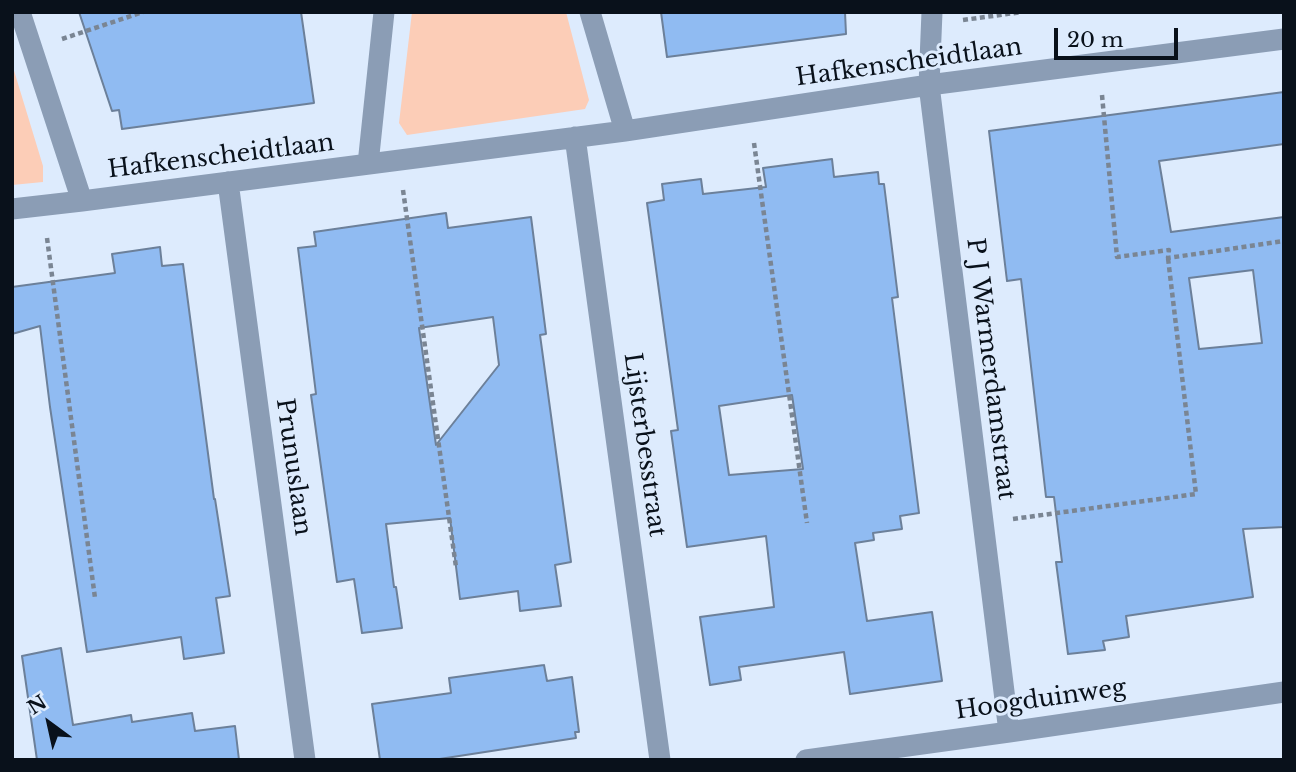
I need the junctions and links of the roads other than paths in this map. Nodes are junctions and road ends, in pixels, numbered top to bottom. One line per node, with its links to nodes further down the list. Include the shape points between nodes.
1 (20, 12): 11 (street, Hafkenscheidtlaan)
2 (384, 12): 9 (street, Hafkenscheidtlaan)
3 (590, 12): 7 (street)
4 (931, 18): 6 (street, P J Warmerdamstraat)
5 (1284, 39): 6 (street, Hafkenscheidtlaan)
6 (929, 85): 7 (street, Hafkenscheidtlaan); 14 (street, P J Warmerdamstraat)
7 (625, 131): 8 (street, Hafkenscheidtlaan)
8 (575, 137): 9 (street, Hafkenscheidtlaan); 16 (street, Lijsterbesstraat)
9 (368, 164): 10 (street, Hafkenscheidtlaan)
10 (228, 182): 11 (street, Hafkenscheidtlaan); 15 (street, Prunuslaan)
11 (82, 201): 12 (street, Hafkenscheidtlaan)
12 (12, 209)
13 (1284, 692): 14 (street, Hoogduinweg)
14 (1009, 732): 17 (street, Hoogduinweg)
15 (305, 760)
16 (660, 760)
17 (806, 760)

